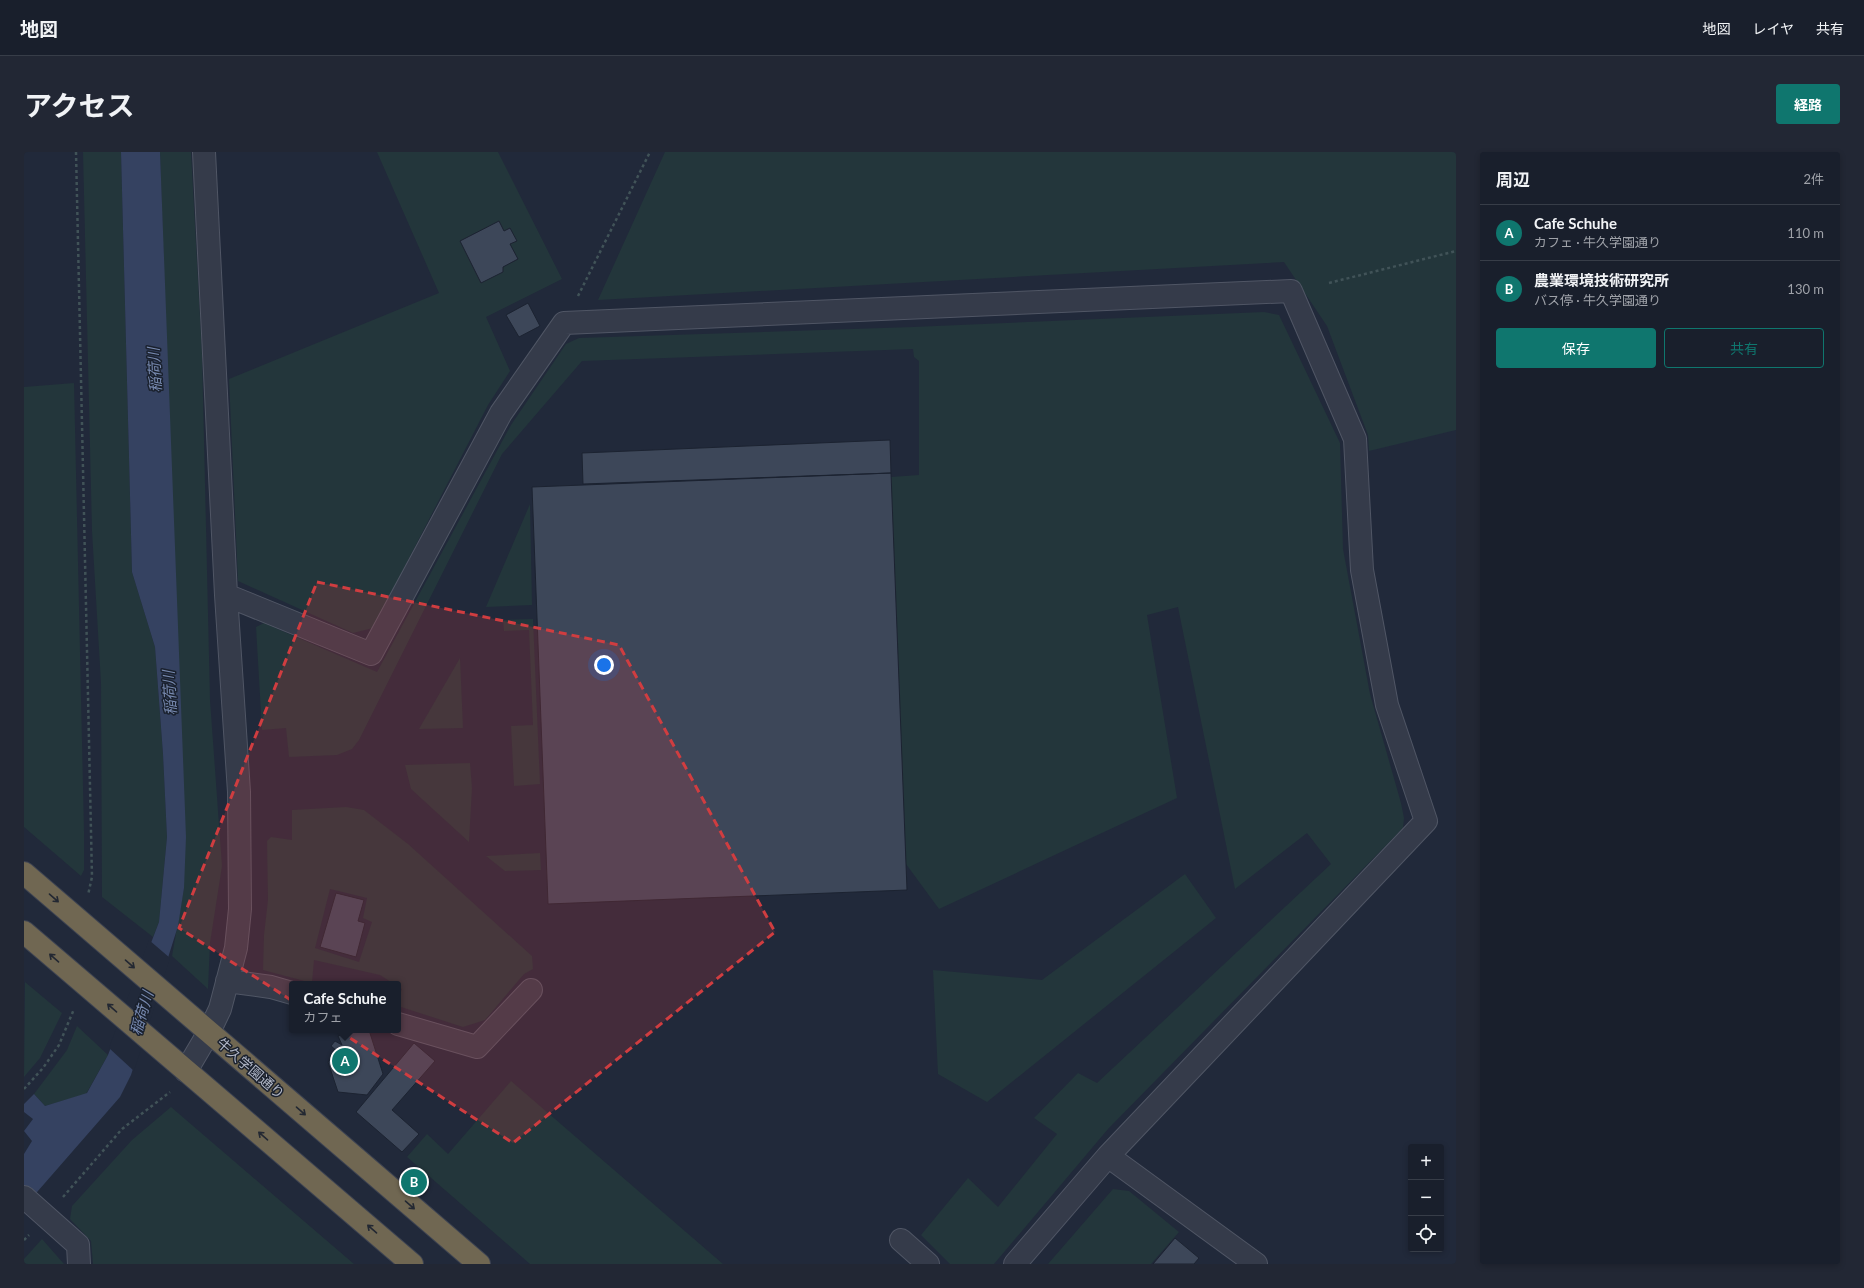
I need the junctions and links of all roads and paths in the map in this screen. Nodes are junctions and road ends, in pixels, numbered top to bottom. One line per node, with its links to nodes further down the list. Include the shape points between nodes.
1 (76, 152): 9 (path, via 92,878 88,895)
2 (204, 152): 7 (street)
3 (650, 152): 6 (path)
4 (1456, 250): 5 (path)
5 (1329, 283)
6 (564, 323): 7 (street, via 501,413 371,654); 19 (street, via 1291,291 1355,439 1362,570 1387,705 1426,821)
7 (226, 595): 11 (street, via 239,792 240,909 236,948)
8 (24, 873): 9 (highway, 牛久学園通り, one-way to 9)
9 (74, 916): 16 (highway, 牛久学園通り, one-way to 16)
10 (24, 932): 12 (highway, one-way to 10)
11 (227, 981): 14 (street); 16 (street, via 220,1009)
12 (83, 983): 17 (highway, one-way to 12); 18 (path, via 58,1045 43,1068)
13 (531, 990): 15 (street, via 477,1047)
14 (289, 992)
15 (401, 1025)
16 (209, 1032): 17 (street); 25 (highway, 牛久学園通り, one-way to 25)
17 (186, 1071): 20 (path, via 173,1090 122,1130); 24 (highway, one-way to 17)
18 (24, 1089)
19 (1108, 1156): 27 (street); 28 (street)
20 (36, 1207): 21 (path); 23 (street, via 78,1245)
21 (24, 1240)
22 (901, 1240): 26 (street)
23 (79, 1264)
24 (412, 1264)
25 (479, 1264)
26 (928, 1264)
27 (1015, 1264)
28 (1256, 1264)

